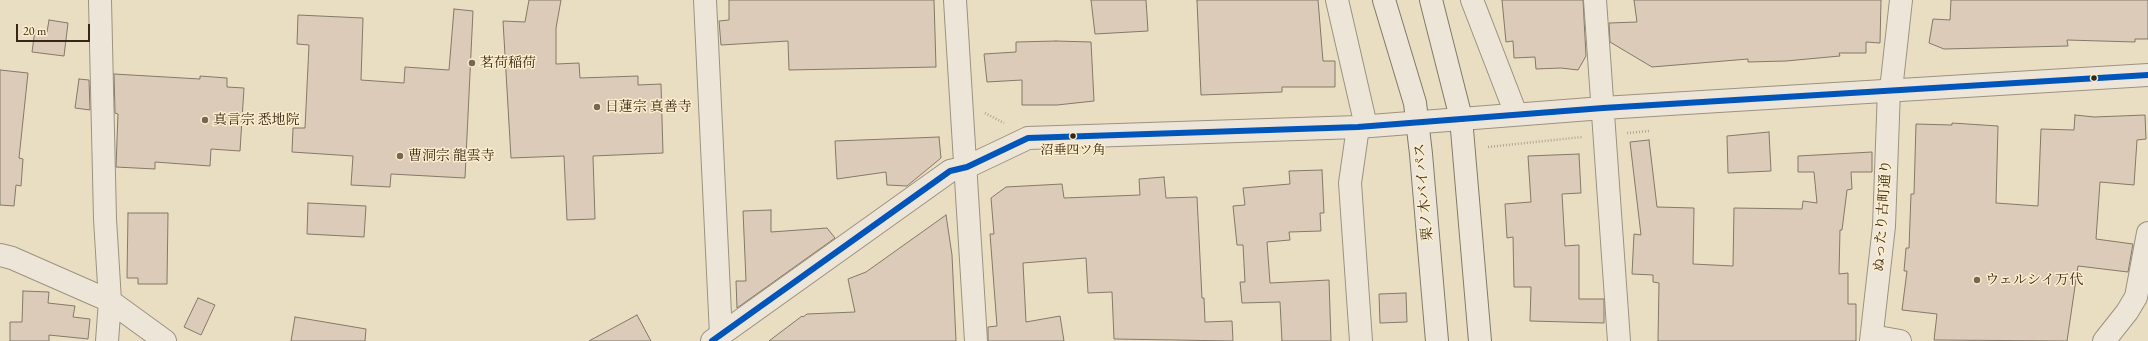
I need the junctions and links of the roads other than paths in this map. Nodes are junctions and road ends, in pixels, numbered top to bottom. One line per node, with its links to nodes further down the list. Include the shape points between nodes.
1 (100, 0): 20 (street, via 105,219)
2 (705, 0): 21 (street)
3 (956, 0): 17 (street)
4 (1337, 0): 16 (street)
5 (1384, 0): 15 (street, 栗ノ木バイパス, via 1415,103)
6 (1431, 0): 14 (street)
7 (1472, 0): 13 (street)
8 (1595, 0): 12 (street)
9 (1901, 0): 11 (street, ぬったり古町通り)
10 (2148, 75): 11 (street)
11 (1889, 90): 12 (street); 22 (street, ぬったり古町通り, via 1884,226)
12 (1603, 108): 13 (street); 29 (street)
13 (1516, 114): 14 (street)
14 (1461, 118): 15 (street); 28 (street)
15 (1418, 122): 16 (street); 27 (street, 栗ノ木バイパス)
16 (1362, 126): 17 (street, via 1028,138); 26 (street, via 1350,183)
17 (967, 167): 21 (street, via 950,171); 25 (street)
18 (2148, 233): 31 (street, via 2136,297 2128,312)
19 (0, 255): 20 (street)
20 (110, 301): 23 (street); 24 (street)
21 (717, 338)
22 (1872, 338): 30 (street)
23 (107, 341)
24 (165, 341)
25 (976, 341)
26 (1361, 341)
27 (1437, 341)
28 (1480, 341)
29 (1619, 341)
30 (1900, 341)
31 (2104, 341)

